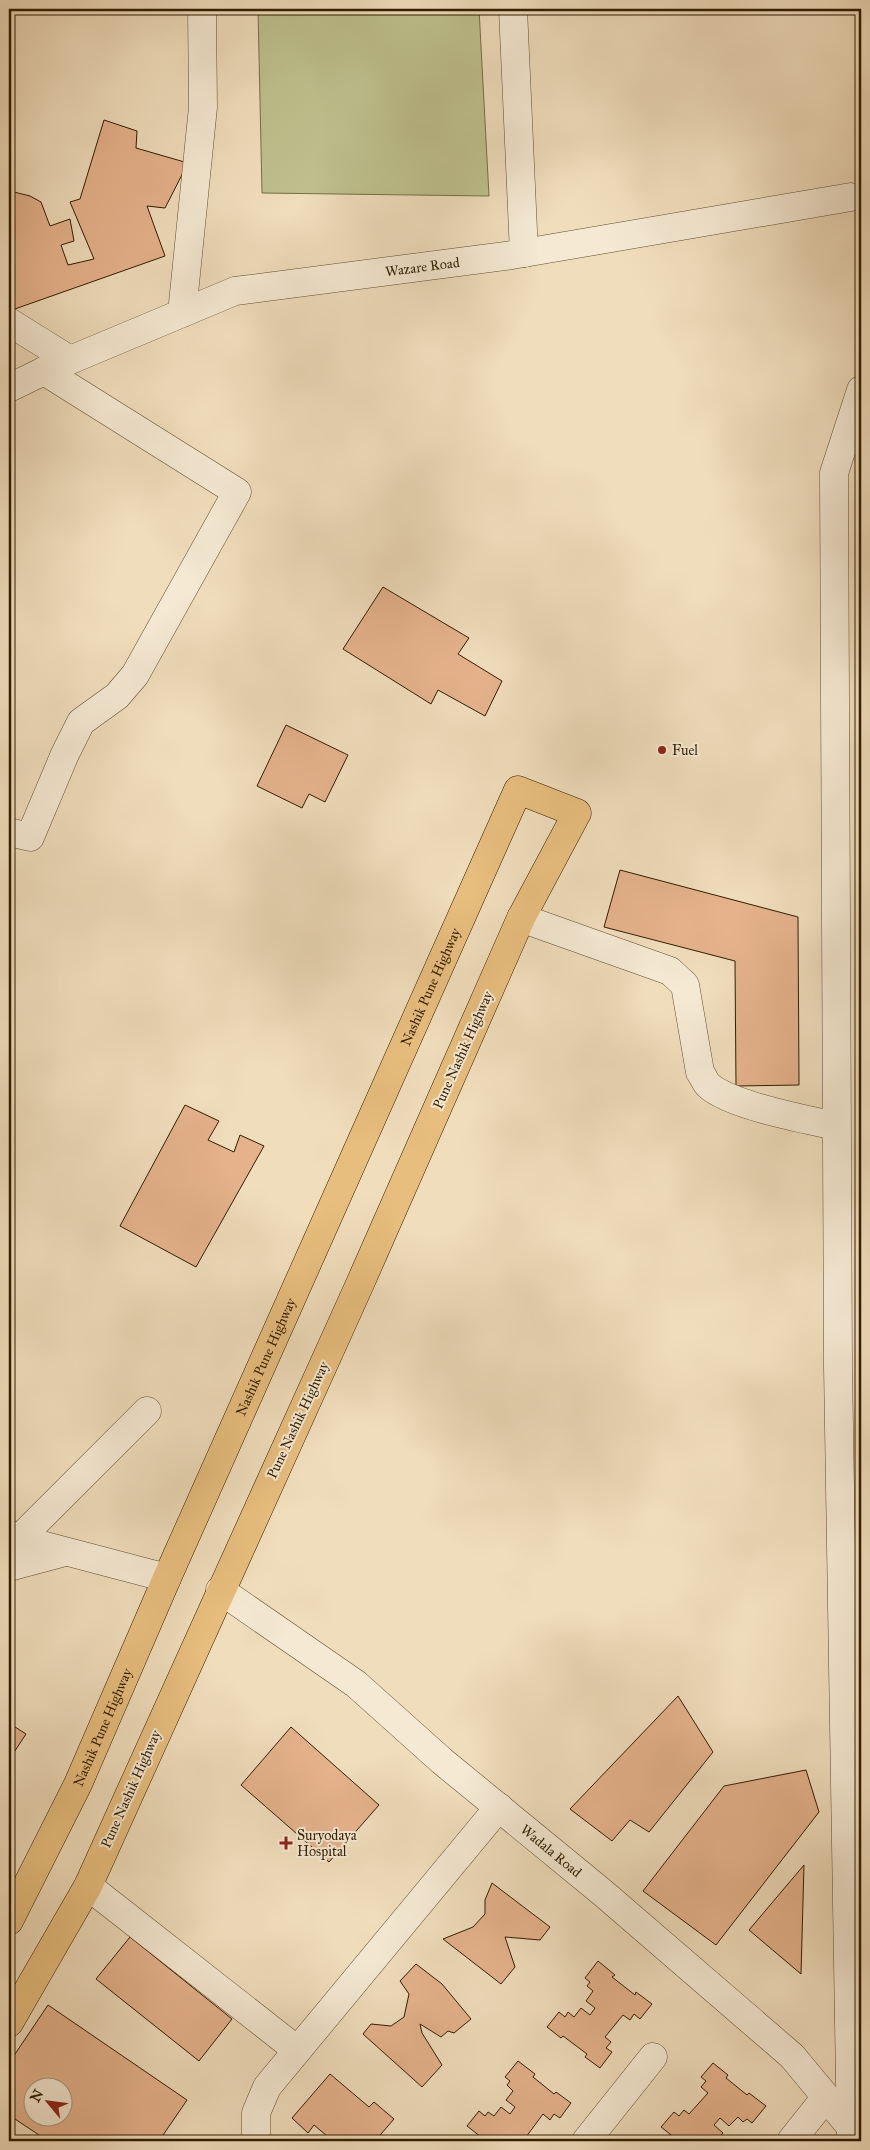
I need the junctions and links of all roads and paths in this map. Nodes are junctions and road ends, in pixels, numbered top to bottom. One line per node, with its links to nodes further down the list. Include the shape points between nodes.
1 (202, 9): 5 (street, via 203,107)
2 (513, 9): 4 (street)
3 (852, 197): 4 (street, Wazare Road)
4 (524, 253): 5 (street, Wazare Road, via 235,291)
5 (182, 313): 7 (street, Wazare Road)
6 (9, 322): 7 (street)
7 (70, 360): 8 (street, Wazare Road)
8 (44, 371): 9 (street, Wazare Road); 12 (street, via 237,492 135,675 117,696 81,722 30,836)
9 (9, 388)
10 (861, 390): 14 (street, via 834,473)
11 (518, 790): 13 (highway, Pune Nashik Highway, via 577,813); 19 (highway, Nashik Pune Highway)
12 (9, 832)
13 (521, 918): 14 (street, via 670,971 685,985 700,1072 707,1085 722,1095 789,1116); 20 (highway, Pune Nashik Highway, via 355,1295)
14 (836, 1126): 28 (street, via 838,1367)
15 (147, 1411): 16 (street)
16 (14, 1537): 17 (street)
17 (68, 1551): 18 (street); 19 (street)
18 (9, 1567)
19 (167, 1578): 23 (highway, Nashik Pune Highway, via 78,1784)
20 (220, 1590): 21 (street, Wadala Road, via 356,1684); 22 (highway, Pune Nashik Highway)
21 (499, 1807): 25 (street); 26 (street, Wadala Road)
22 (88, 1886): 24 (highway, Pune Nashik Highway); 25 (street)
23 (9, 1921)
24 (9, 2023)
25 (297, 2050): 31 (street, via 267,2087 256,2113)
26 (792, 2056): 28 (street); 29 (street, Wadala Road)
27 (654, 2057): 32 (street)
28 (856, 2091): 30 (street)
29 (826, 2097): 30 (street, Wadala Road); 33 (street)
30 (854, 2134)
31 (256, 2141)
32 (586, 2141)
33 (791, 2141)

